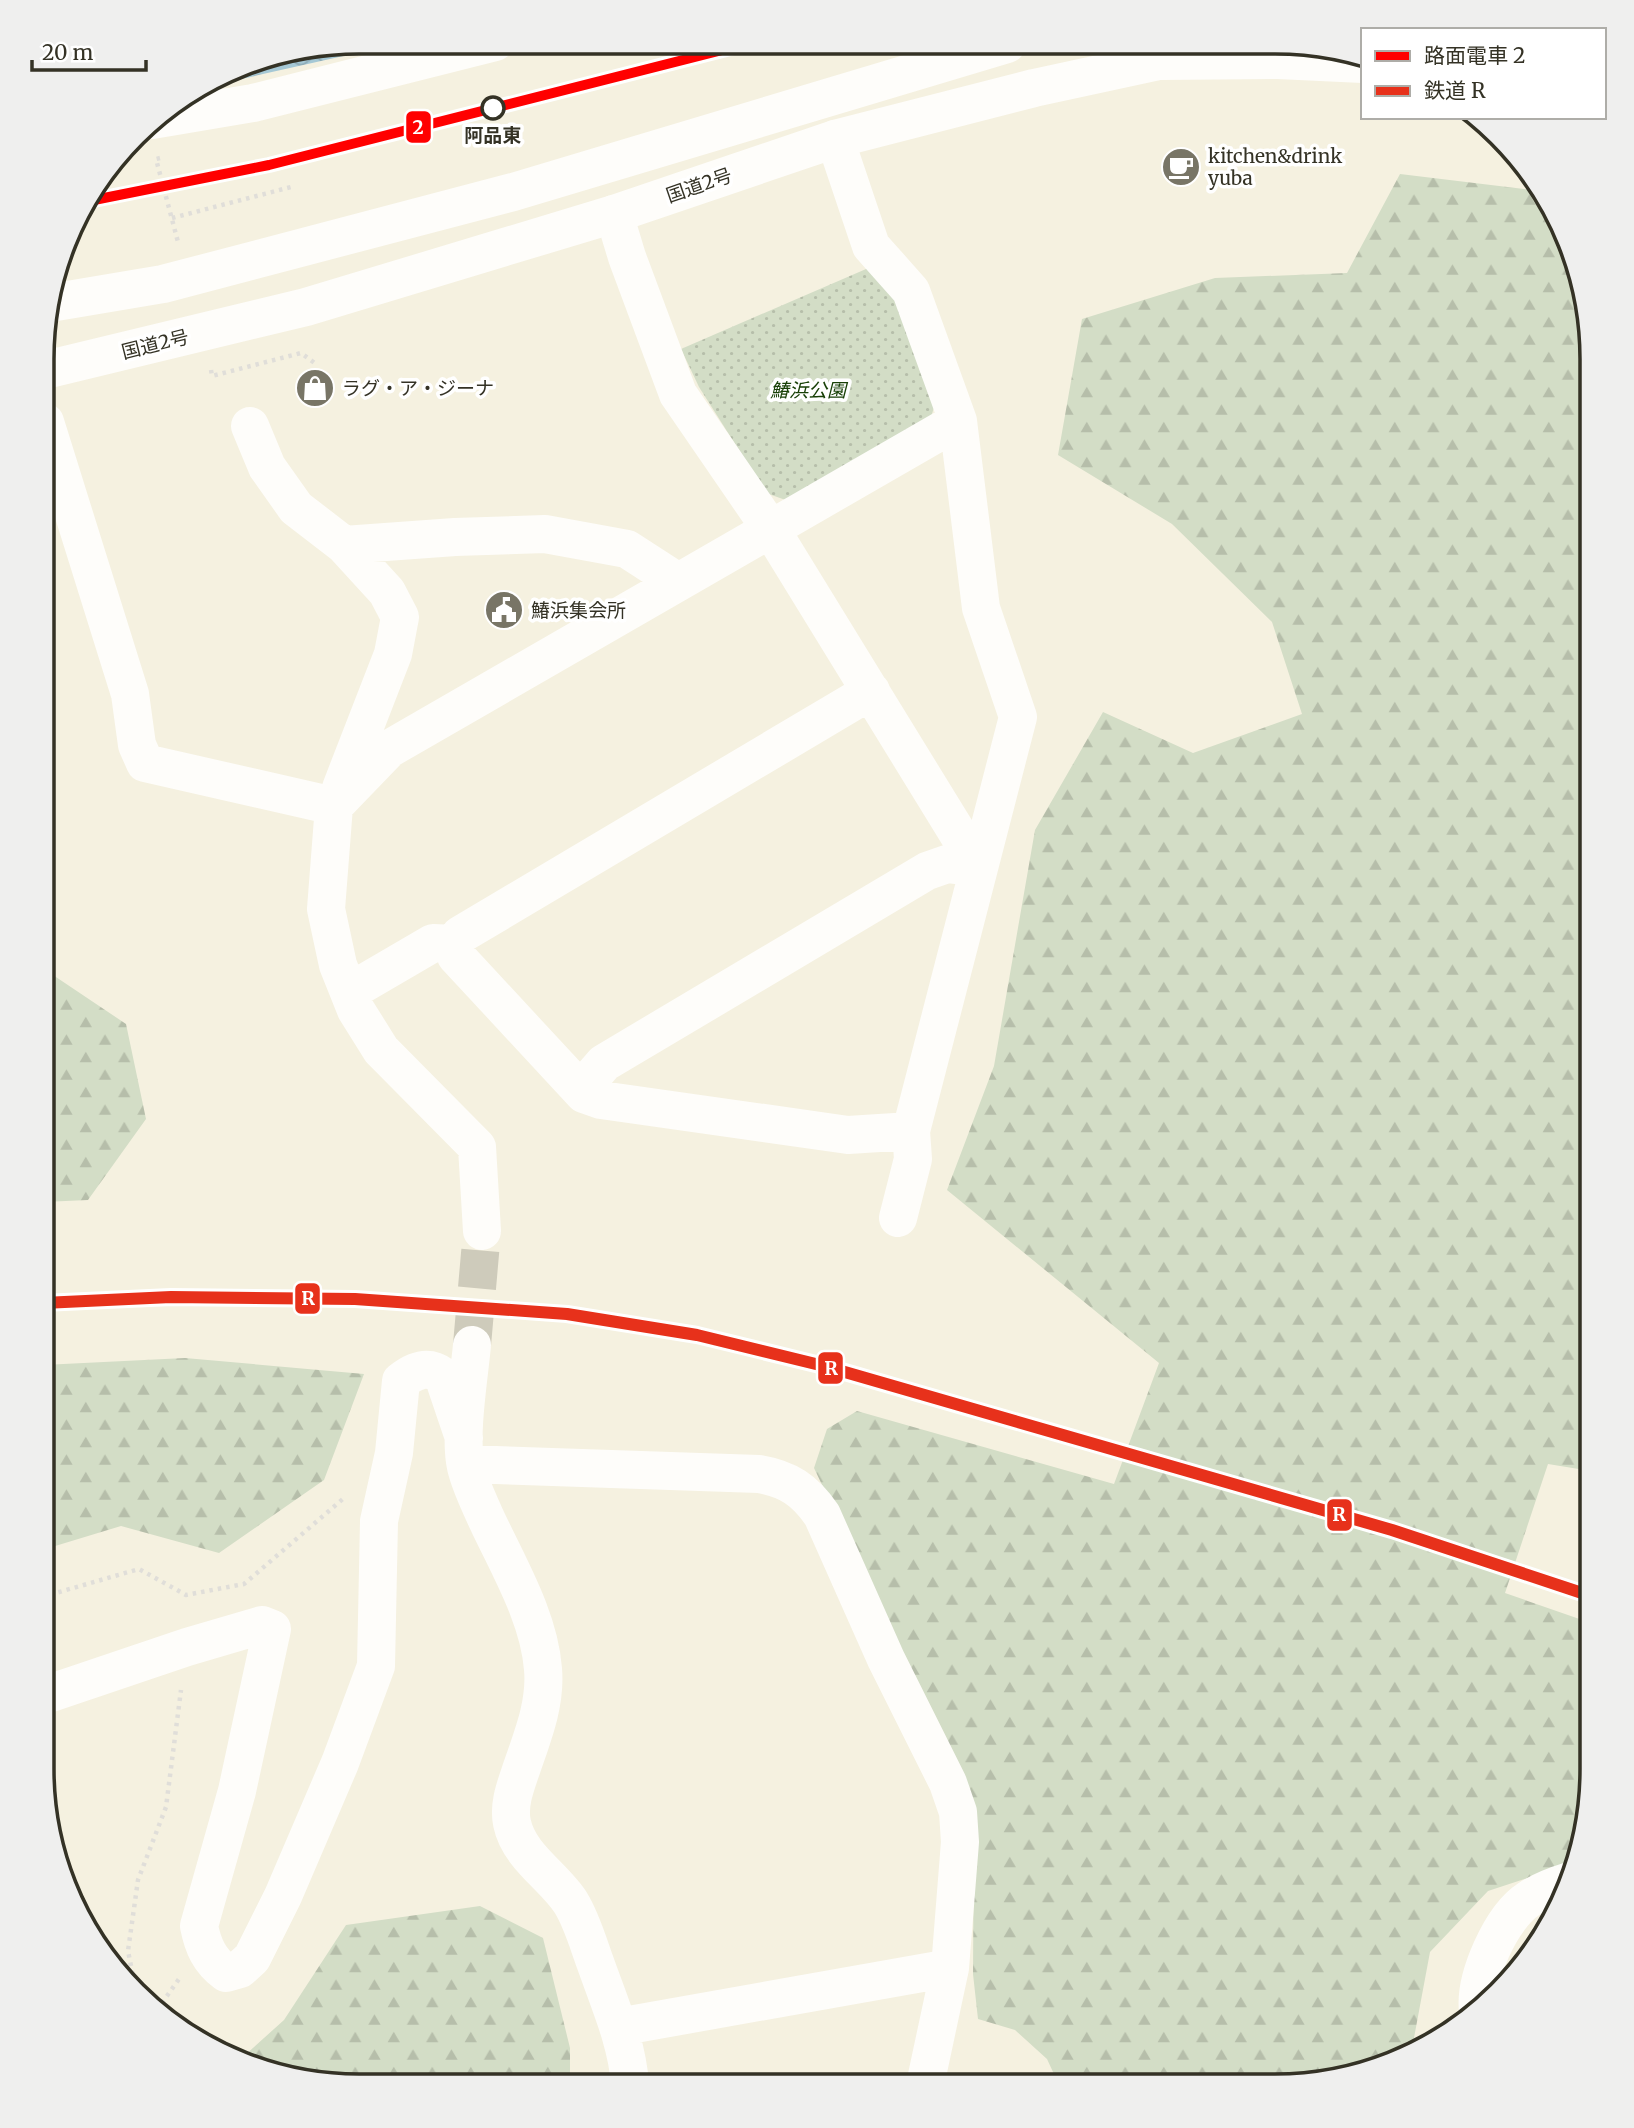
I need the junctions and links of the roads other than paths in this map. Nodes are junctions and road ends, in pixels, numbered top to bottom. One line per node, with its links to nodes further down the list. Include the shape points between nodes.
1 (447, 54): 4 (main road, via 253,103)
2 (974, 54): 7 (main road, via 499,196 163,284)
3 (1347, 63): 5 (main road, 国道2号, via 1159,61)
4 (175, 116)
5 (835, 139): 6 (main road, 国道2号); 9 (main road, via 870,246 911,291)
6 (614, 214): 8 (main road, 国道2号, via 306,307); 12 (main road, via 678,394)
7 (60, 301)
8 (54, 368)
9 (958, 421): 12 (main road); 17 (main road, via 981,608 1018,717)
10 (250, 426): 13 (main road, via 267,467 296,508)
11 (54, 451): 16 (main road, via 130,694 136,745 145,763)
12 (770, 528): 14 (main road); 15 (main road)
13 (344, 545): 14 (main road, via 545,534 627,549); 16 (main road, via 387,592 400,617 393,654)
14 (678, 582): 16 (main road, via 389,749)
15 (871, 691): 17 (main road); 18 (main road, via 460,935)
16 (334, 806): 19 (main road, via 326,909)
17 (979, 868): 20 (main road, via 947,864 927,871 604,1063); 21 (main road)
18 (455, 944): 19 (main road, via 433,943); 20 (main road, via 456,956)
19 (349, 992): 23 (main road, via 381,1050 477,1147)
20 (584, 1094): 21 (main road, via 848,1135)
21 (911, 1131): 22 (main road, via 913,1159)
22 (898, 1218)
23 (482, 1231)
24 (472, 1345): 25 (main road)
25 (465, 1451): 26 (main road, via 443,1376 435,1370 411,1373 401,1381 394,1453 379,1521 376,1666 283,1896 252,1958 240,1969 226,1973 215,1965 203,1947 199,1926 237,1791 272,1629 262,1625); 28 (main road, via 759,1474 778,1477 811,1499 954,1797 960,1842); 30 (main road, via 474,1490 540,1646 542,1699 514,1791 512,1824 527,1853 577,1913)
26 (54, 1692)
27 (1556, 1887): 29 (main road, via 1528,1899 1505,1924 1494,1945)
28 (950, 1968): 30 (main road); 32 (main road)
29 (1490, 1984)
30 (618, 2026): 31 (main road)
31 (629, 2074)
32 (927, 2074)

